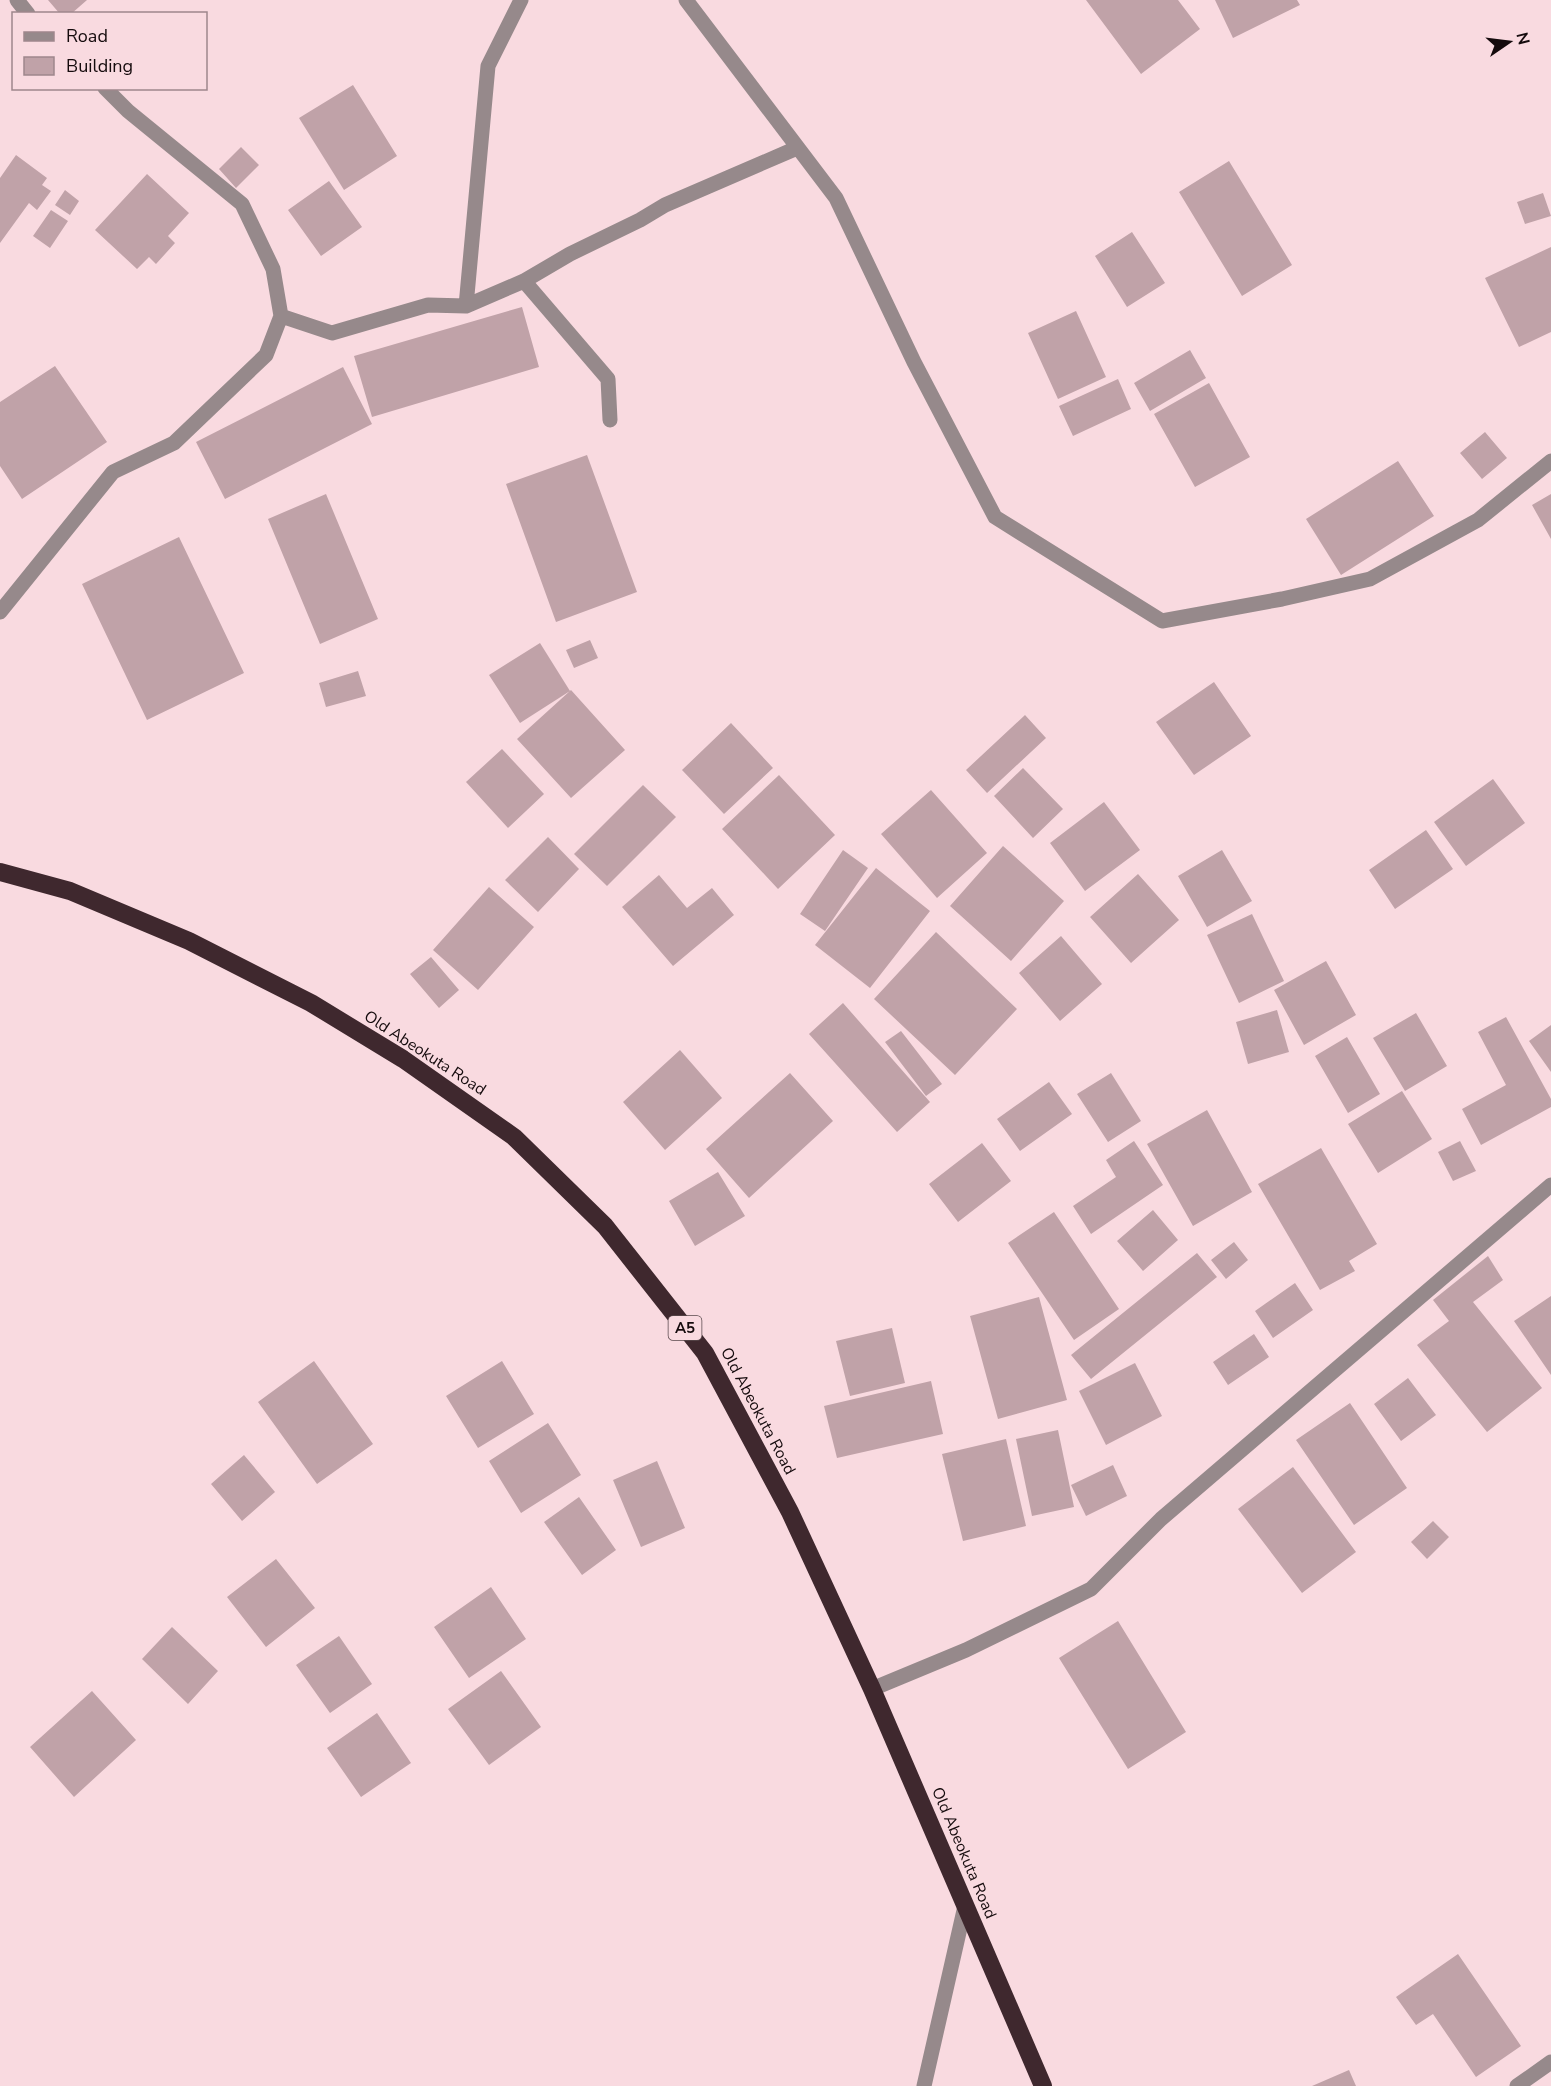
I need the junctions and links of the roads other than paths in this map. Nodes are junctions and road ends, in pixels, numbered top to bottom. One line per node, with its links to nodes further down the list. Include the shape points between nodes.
1 (17, 0): 4 (street)
2 (520, 0): 8 (street, via 488,66)
3 (686, 0): 6 (street)
4 (26, 12)
5 (107, 90): 9 (street, via 242,204 273,268)
6 (797, 148): 7 (street, via 665,205); 11 (street, via 836,198 914,362 995,517 1162,621 1370,579 1478,520)
7 (524, 280): 8 (street); 10 (street, via 608,379)
8 (466, 306): 9 (street, via 428,305 332,333)
9 (281, 316): 12 (street, via 266,355 174,443 113,472)
10 (610, 420)
11 (1551, 461)
12 (0, 612)
13 (0, 872): 15 (highway, Old Abeokuta Road / A5, via 70,891 189,941 311,1003 403,1059 514,1137 605,1226 705,1353 790,1512)
14 (1551, 1185): 15 (street, via 1161,1519 1091,1589 966,1650)
15 (872, 1689): 16 (highway, Old Abeokuta Road / A5)
16 (965, 1906): 18 (street); 19 (highway, Old Abeokuta Road / A5)
17 (1551, 2062): 20 (street)
18 (924, 2086)
19 (1043, 2086)
20 (1517, 2086)

